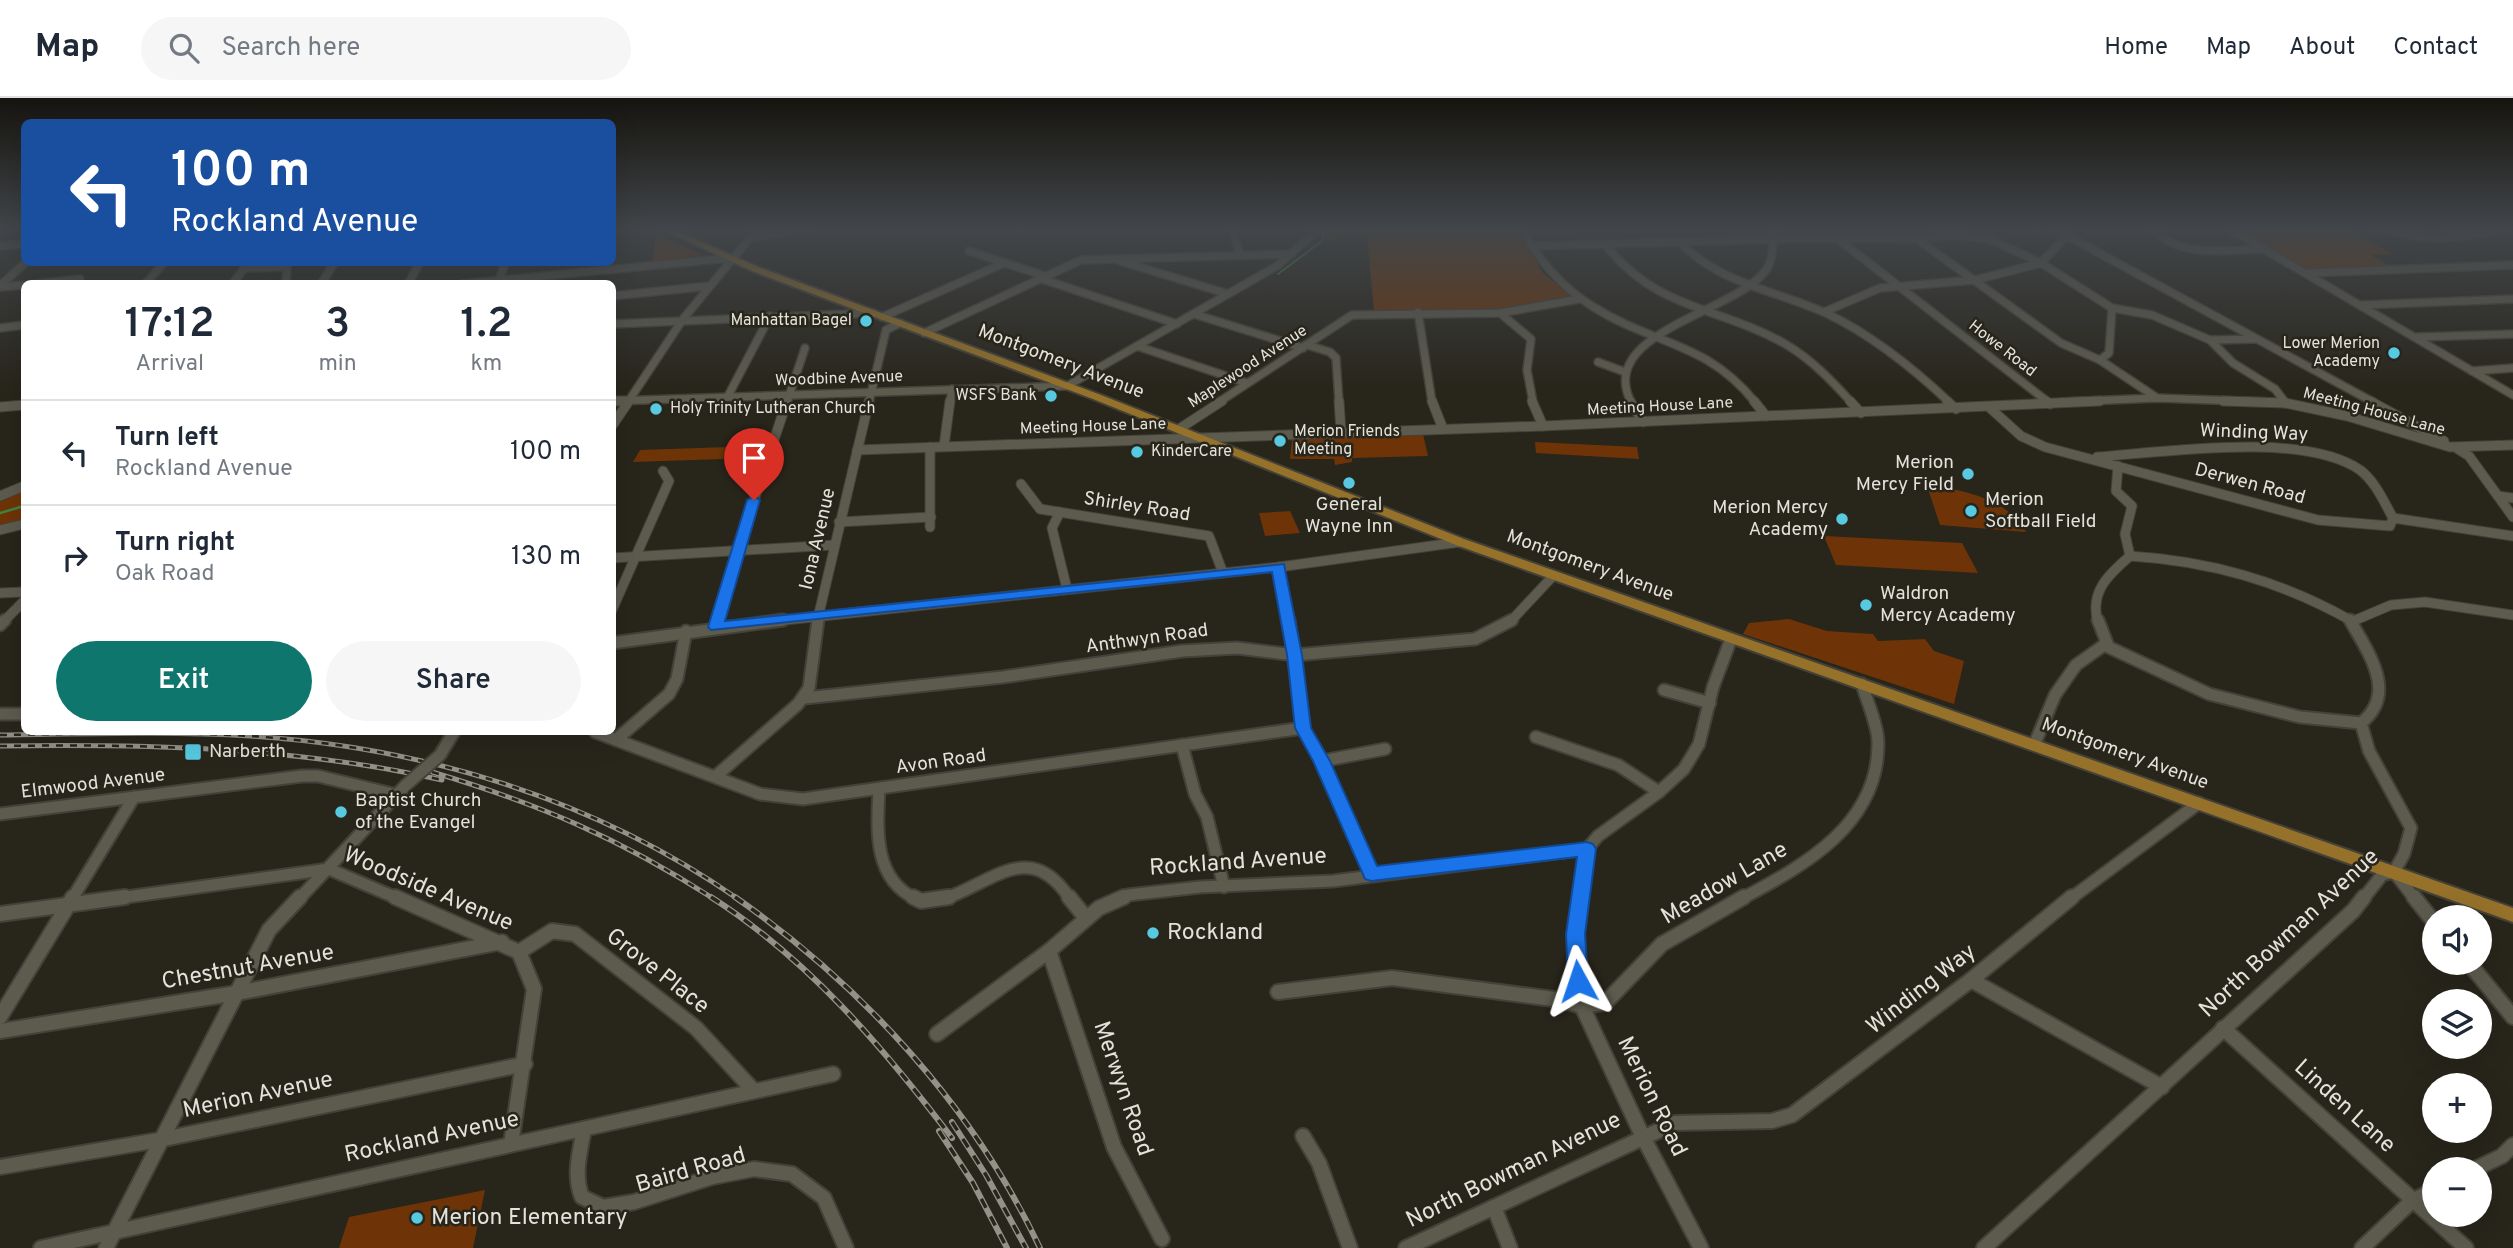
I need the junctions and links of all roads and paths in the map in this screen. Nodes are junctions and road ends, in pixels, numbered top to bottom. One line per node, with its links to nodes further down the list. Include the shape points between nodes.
1 (712, 282): 21 (street)
2 (790, 282): 34 (main road, Montgomery Avenue)
3 (958, 282): 34 (street)
4 (1032, 282): 42 (street)
5 (1055, 282): 39 (street)
6 (1189, 282): 23 (street)
7 (1248, 282): 23 (street)
8 (1558, 282): 25 (street)
9 (1640, 282): 29 (street)
10 (1735, 282): 22 (street)
11 (1756, 282): 22 (street)
12 (1892, 282): 19 (street, Howe Road)
13 (1949, 282): 19 (street)
14 (1977, 282): 51 (street, via 2060,343)
15 (2070, 282): 28 (street)
16 (2153, 282): 46 (street)
17 (2321, 282): 27 (street)
18 (21, 285): 20 (street)
19 (1896, 285): 31 (street, via 1864,292); 67 (street, Howe Road)
20 (0, 286)
21 (709, 286): 24 (street); 36 (street)
22 (1751, 287): 29 (street); 31 (street)
23 (1228, 294): 33 (street)
24 (616, 296)
25 (1579, 299): 32 (street, Maplewood Avenue); 44 (street, via 1615,321)
26 (2513, 299): 27 (street)
27 (2361, 305): 45 (street)
28 (2112, 308): 47 (street, via 2152,315); 51 (street, via 2109,353)
29 (1705, 311): 44 (street); 72 (street, via 1768,335 1809,359)
30 (1418, 312): 32 (street, Maplewood Avenue); 49 (street, Maplewood Avenue, via 1361,312); 78 (street, via 1432,402)
31 (1824, 312): 71 (street, via 1915,369)
32 (1500, 313): 76 (street, via 1528,332 1534,344 1528,386)
33 (1194, 314): 39 (street); 49 (street)
34 (877, 315): 35 (street); 37 (main road, Montgomery Avenue)
35 (770, 316): 36 (street); 62 (street)
36 (683, 319): 38 (street); 64 (street)
37 (900, 323): 42 (main road, Montgomery Avenue); 59 (street, Iona Avenue, via 886,330)
38 (616, 324)
39 (1177, 324): 48 (street)
40 (21, 325): 41 (street)
41 (0, 328)
42 (924, 333): 57 (main road, Montgomery Avenue)
43 (2513, 334): 45 (street)
44 (1656, 337): 55 (street, via 1638,349); 73 (street, via 1720,366)
45 (2416, 338): 54 (street)
46 (2259, 339): 47 (street); 84 (street)
47 (2210, 341): 66 (street, via 2275,389)
48 (1137, 346): 56 (street); 57 (street)
49 (1305, 346): 56 (street, Maplewood Avenue); 79 (street, via 1336,358)
50 (805, 348): 60 (street)
51 (2101, 360): 63 (street)
52 (1598, 362): 55 (street)
53 (2513, 368): 54 (street)
54 (2472, 371): 61 (street)
55 (1625, 372): 75 (street, via 1629,401)
56 (1247, 383): 77 (street, Maplewood Avenue)
57 (1067, 386): 58 (street, Woodbine Avenue); 77 (main road, Montgomery Avenue)
58 (952, 389): 59 (street, Woodbine Avenue); 82 (street)
59 (871, 392): 60 (street, Woodbine Avenue); 85 (street, Iona Avenue)
60 (789, 395): 62 (street, Woodbine Avenue); 103 (street)
61 (2513, 395)
62 (728, 396): 64 (street, Woodbine Avenue)
63 (2157, 398): 66 (street, Meeting House Lane); 67 (street, Meeting House Lane)
64 (629, 400): 65 (street, Woodbine Avenue); 74 (street)
65 (616, 401)
66 (2285, 403): 84 (street, Meeting House Lane)
67 (2050, 404): 70 (street, Meeting House Lane)
68 (21, 405): 69 (street)
69 (0, 407)
70 (1990, 408): 71 (street, Meeting House Lane); 86 (street, Derwen Road, via 2033,442)
71 (1956, 409): 72 (street, Meeting House Lane)
72 (1861, 413): 73 (street, Meeting House Lane)
73 (1766, 416): 75 (street, Meeting House Lane)
74 (616, 420)
75 (1643, 422): 76 (street, Meeting House Lane)
76 (1543, 426): 78 (street, Meeting House Lane)
77 (1179, 429): 80 (main road, Montgomery Avenue)
78 (1443, 429): 79 (street, Meeting House Lane)
79 (1341, 432): 80 (street, Meeting House Lane)
80 (1198, 437): 82 (street, Meeting House Lane); 101 (main road, Montgomery Avenue)
81 (2513, 445): 84 (street)
82 (943, 446): 83 (street, Meeting House Lane)
83 (930, 447): 85 (street, Meeting House Lane); 97 (street, via 930,522)
84 (2458, 449): 92 (street, via 2469,456)
85 (857, 450): 97 (street, Iona Avenue)
86 (2085, 457): 87 (street, Derwen Road); 96 (street, Winding Way, via 2228,448 2339,458 2360,470)
87 (2118, 466): 96 (street, Derwen Road, via 2318,520 2390,526); 105 (street, via 2116,491 2132,506 2125,534)
88 (663, 471): 104 (street, via 669,481)
89 (1021, 484): 94 (street, via 1034,506)
90 (21, 487): 91 (street)
91 (0, 496)
92 (2498, 496): 93 (street); 95 (street)
93 (2513, 498)
94 (1060, 512): 108 (street, Shirley Road, via 1209,536); 110 (street, Shirley Road, via 1052,528)
95 (2513, 517)
96 (2393, 518): 100 (street, Derwen Road)
97 (839, 522): 102 (street, Iona Avenue)
98 (21, 525): 99 (street)
99 (0, 530)
100 (2513, 536)
101 (1460, 542): 107 (street); 109 (main road, Montgomery Avenue)
102 (834, 545): 103 (street); 116 (street, Iona Avenue)
103 (737, 551): 104 (street); 119 (street)
104 (636, 556): 106 (street); 113 (street)
105 (2130, 556): 117 (street, via 2189,559 2249,573 2315,599); 123 (street, via 2110,572 2095,593 2094,617)
106 (616, 558)
107 (1279, 567): 108 (street); 124 (street)
108 (1223, 573): 110 (street)
109 (1553, 576): 121 (main road, Montgomery Avenue); 124 (street, Anthwyn Road, via 1497,633 1444,644)
110 (1067, 589): 116 (street)
111 (21, 592): 112 (street)
112 (0, 593)
113 (616, 601)
114 (21, 604): 118 (street)
115 (2513, 615): 117 (street, via 2425,602 2391,605)
116 (818, 616): 119 (street); 127 (street, Iona Avenue)
117 (2350, 620): 131 (street, via 2370,652 2381,690 2370,716)
118 (0, 625)
119 (716, 627): 120 (street)
120 (686, 631): 122 (street); 136 (street, via 677,680 669,694)
121 (1731, 639): 125 (main road, Montgomery Avenue); 128 (street)
122 (616, 642)
123 (2104, 645): 131 (street, via 2209,694 2300,716); 137 (street, via 2076,665 2055,695)
124 (1295, 655): 127 (street, Anthwyn Road, via 1201,646 1068,668); 132 (street)
125 (1862, 684): 137 (main road, Montgomery Avenue); 165 (street, Meadow Lane, via 1878,742 1873,784 1862,810 1842,834 1789,874 1672,937 1628,975 1605,1003)
126 (1664, 690): 128 (street)
127 (805, 698): 141 (street)
128 (1710, 703): 144 (street, via 1699,744 1684,769)
129 (0, 714): 130 (street)
130 (21, 714)
131 (2361, 723): 150 (street, North Bowman Avenue, via 2369,751 2411,828)
132 (1303, 728): 138 (street, Avon Road); 140 (street)
133 (452, 735): 143 (street, bridge, via 440,755)
134 (606, 735): 136 (street, Avon Road)
135 (1536, 737): 144 (street, via 1618,765)
136 (618, 738): 141 (street, Avon Road)
137 (2035, 743): 146 (main road, Montgomery Avenue)
138 (1182, 745): 142 (street, Avon Road); 152 (street, via 1195,794 1207,817)
139 (1385, 748): 140 (street)
140 (1322, 761): 151 (street)
141 (716, 776): 142 (street, Avon Road, via 780,799)
142 (879, 789): 157 (street, via 881,863 907,894 923,902 941,901 990,874 1036,869 1056,879 1073,908)
143 (401, 790): 145 (street, Elmwood Avenue, via 302,776); 149 (street)
144 (1659, 792): 148 (street)
145 (134, 797): 147 (street, Elmwood Avenue); 153 (street)
146 (2199, 803): 150 (main road, Montgomery Avenue); 162 (street, Winding Way, via 2094,879)
147 (0, 814)
148 (1587, 849): 151 (street, Rockland Avenue); 165 (street, Merion Road, via 1575,934)
149 (329, 869): 153 (street, Woodside Avenue); 158 (street, Woodside Avenue); 164 (street, via 270,930)
150 (2394, 872): 154 (street); 156 (main road, Montgomery Avenue); 168 (street, North Bowman Avenue, via 2382,875 2357,907)
151 (1371, 874): 152 (street, Rockland Avenue, via 1333,881)
152 (1224, 887): 157 (street, Rockland Avenue, via 1143,891 1110,901)
153 (69, 904): 155 (street, Woodside Avenue); 166 (street)
154 (2422, 907)
155 (0, 914)
156 (2513, 915)
157 (1086, 918): 160 (street, Rockland Avenue)
158 (502, 942): 159 (street, Woodside Avenue); 164 (street, Chestnut Avenue)
159 (519, 951): 171 (street, Woodside Avenue, via 534,989); 174 (street, Grove Place, via 545,933 569,930 696,1028)
160 (1049, 951): 170 (street, Rockland Avenue); 186 (street, Merwyn Road, via 1114,1147)
161 (2479, 975): 167 (street)
162 (1970, 980): 173 (street); 176 (street, Winding Way, via 1792,1115 1773,1121 1675,1122)
163 (1278, 992): 165 (street, via 1392,978)
164 (237, 993): 169 (street, Chestnut Avenue); 178 (street)
165 (1582, 1006): 176 (street, Merion Road)
166 (0, 1017)
167 (2513, 1017)
168 (2223, 1028): 173 (street, North Bowman Avenue); 184 (street, Linden Lane)
169 (0, 1031)
170 (937, 1034)
171 (525, 1064): 178 (street, Merion Avenue); 179 (street, Woodside Avenue)
172 (833, 1074): 174 (street, Rockland Avenue)
173 (2162, 1087): 194 (street, North Bowman Avenue)
174 (754, 1091): 175 (street, Rockland Avenue)
175 (584, 1129): 179 (street, Rockland Avenue); 189 (street, Baird Road, via 577,1178 582,1198 595,1209 634,1211 735,1177 785,1176 811,1186 828,1200)
176 (1642, 1135): 185 (street, North Bowman Avenue); 193 (street, Merion Road)
177 (1303, 1136): 190 (street)
178 (159, 1140): 182 (street, Merion Avenue); 187 (street)
179 (511, 1144): 187 (street, Rockland Avenue)
180 (2513, 1145): 181 (street)
181 (2492, 1161)
182 (0, 1167)
183 (2422, 1195): 184 (street)
184 (2413, 1200): 195 (street); 196 (street, Linden Lane)
185 (1494, 1207): 191 (street, North Bowman Avenue); 192 (street)
186 (1162, 1239)
187 (109, 1240): 188 (street, Rockland Avenue)
188 (41, 1248)
189 (846, 1248)
190 (1350, 1248)
191 (1406, 1248)
192 (1510, 1248)
193 (1701, 1248)
194 (1983, 1248)
195 (2362, 1248)
196 (2466, 1248)

